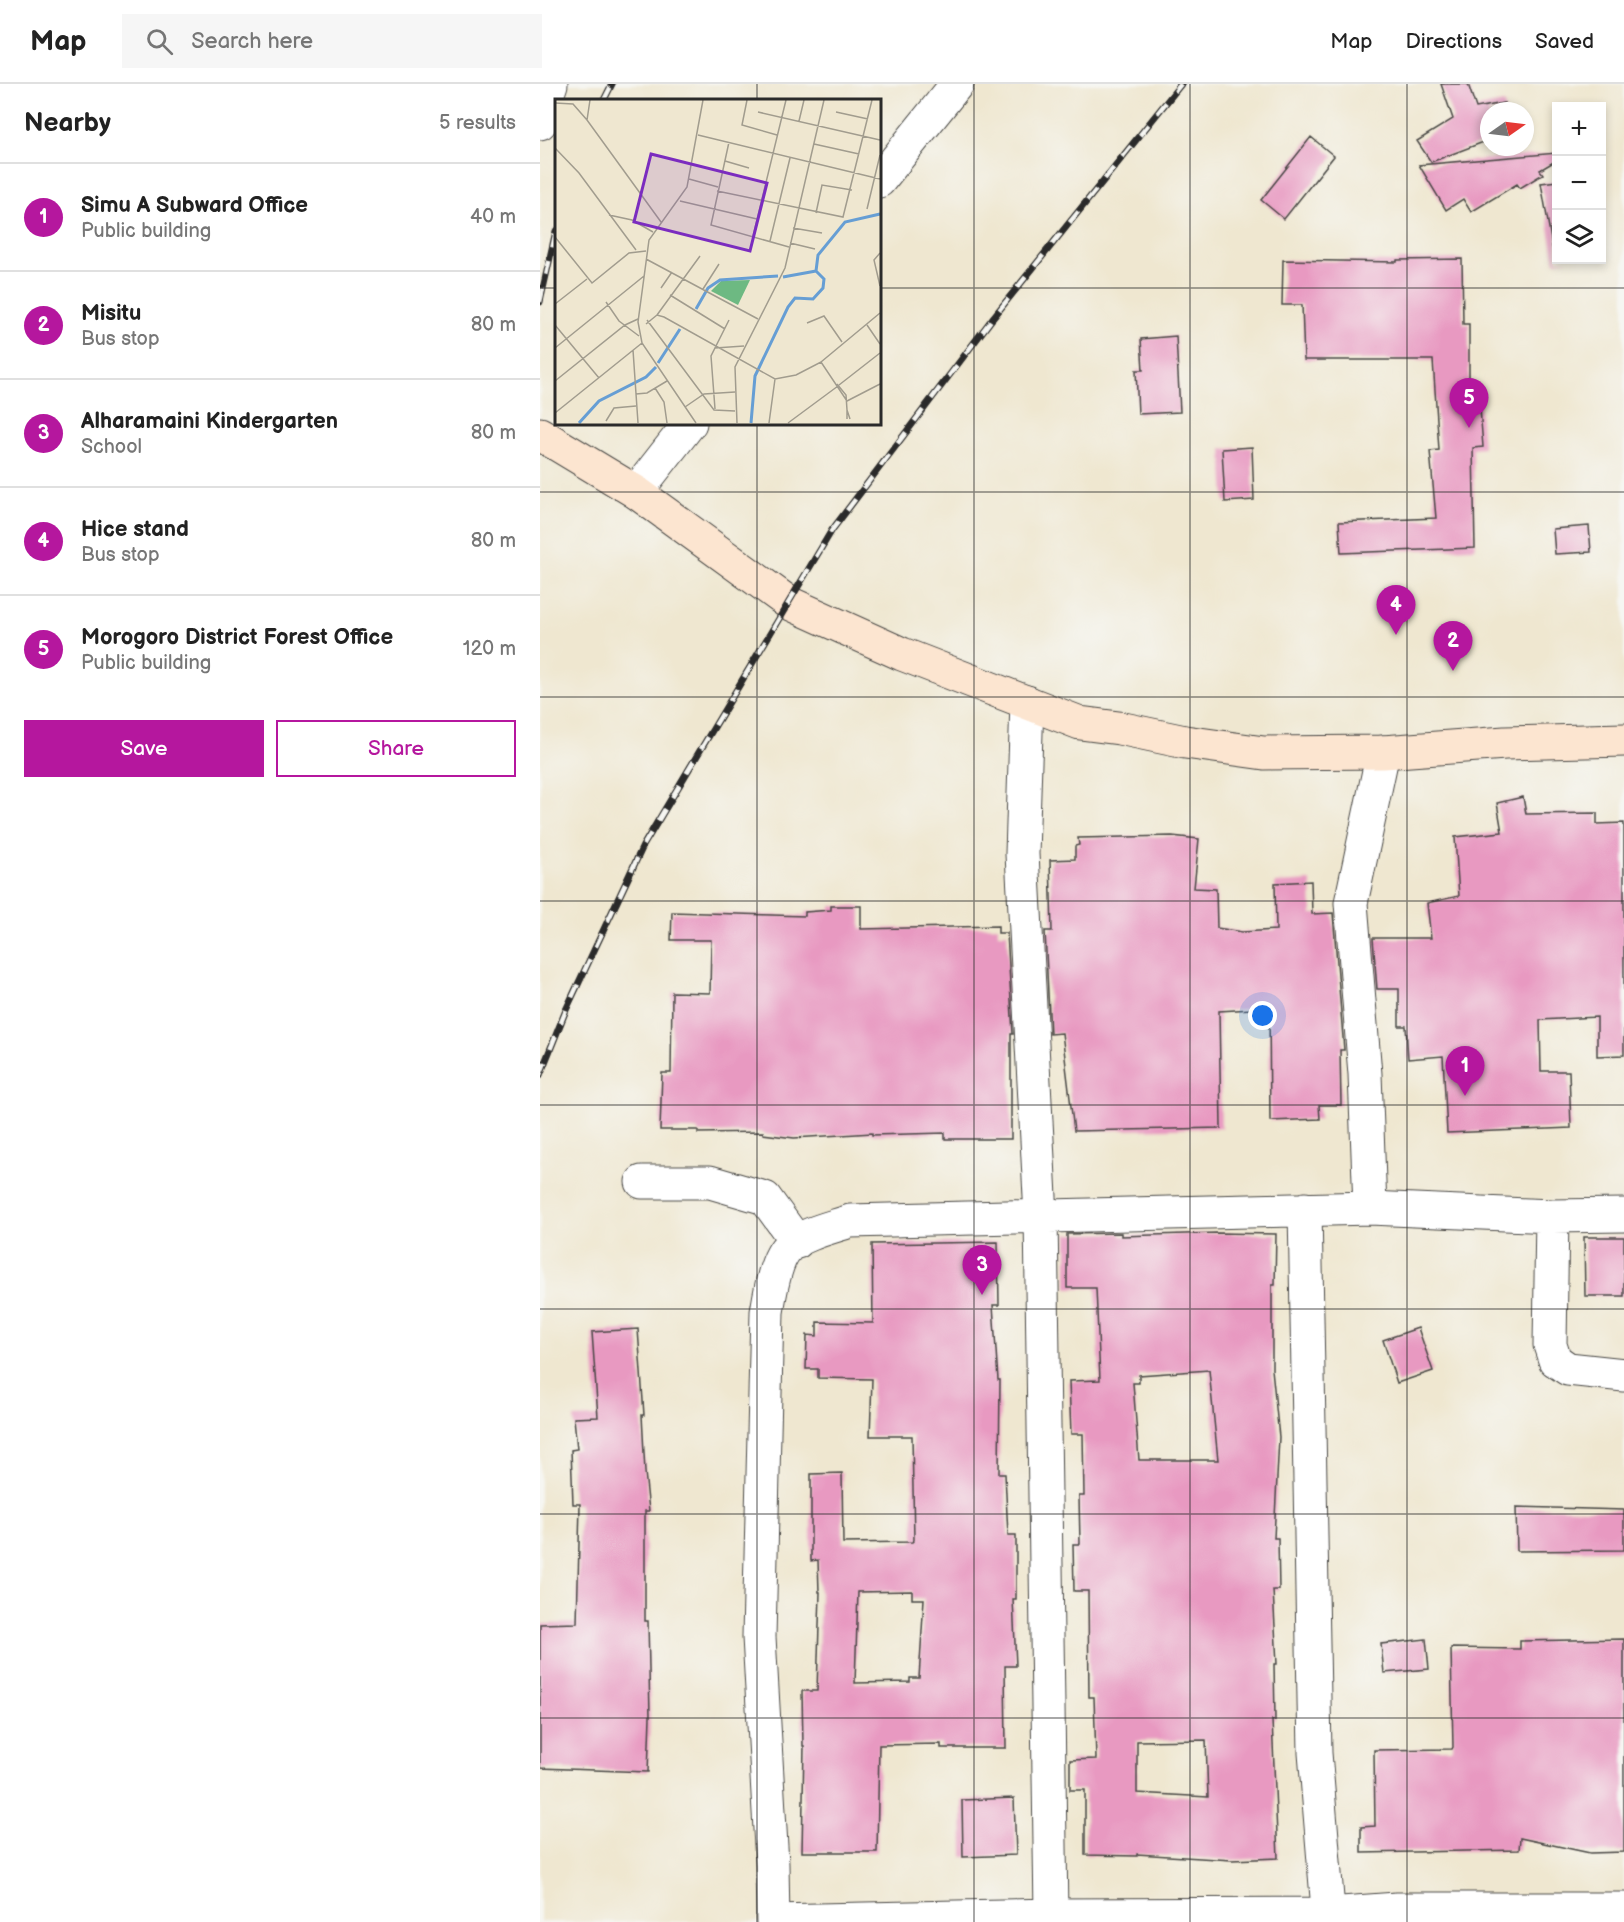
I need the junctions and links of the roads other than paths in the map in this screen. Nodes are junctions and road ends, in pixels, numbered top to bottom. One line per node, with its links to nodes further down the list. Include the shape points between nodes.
1 (551, 84): 3 (street)
2 (957, 84): 4 (street)
3 (540, 123)
4 (880, 180)
5 (689, 424): 7 (street)
6 (540, 434): 7 (main road)
7 (636, 492): 8 (main road, via 789,603 902,654)
8 (1027, 702): 10 (main road, via 1080,723 1252,752); 15 (street, via 1022,854)
9 (1624, 740): 10 (main road)
10 (1383, 752): 12 (street, via 1351,903 1365,1074)
11 (642, 1182): 17 (street, via 710,1182 765,1198)
12 (1370, 1208): 13 (street); 16 (street)
13 (1305, 1209): 15 (street); 21 (street, via 1315,1753)
14 (1624, 1215): 16 (street)
15 (1041, 1216): 17 (street, via 850,1221); 20 (street)
16 (1552, 1216): 18 (street, via 1550,1345 1555,1360 1568,1369)
17 (797, 1242): 22 (street, via 788,1247 774,1275 767,1312 759,1638)
18 (1624, 1375)
19 (1624, 1909): 21 (street, via 1397,1909)
20 (1051, 1915): 21 (street); 22 (street)
21 (1328, 1918)
22 (773, 1921)

